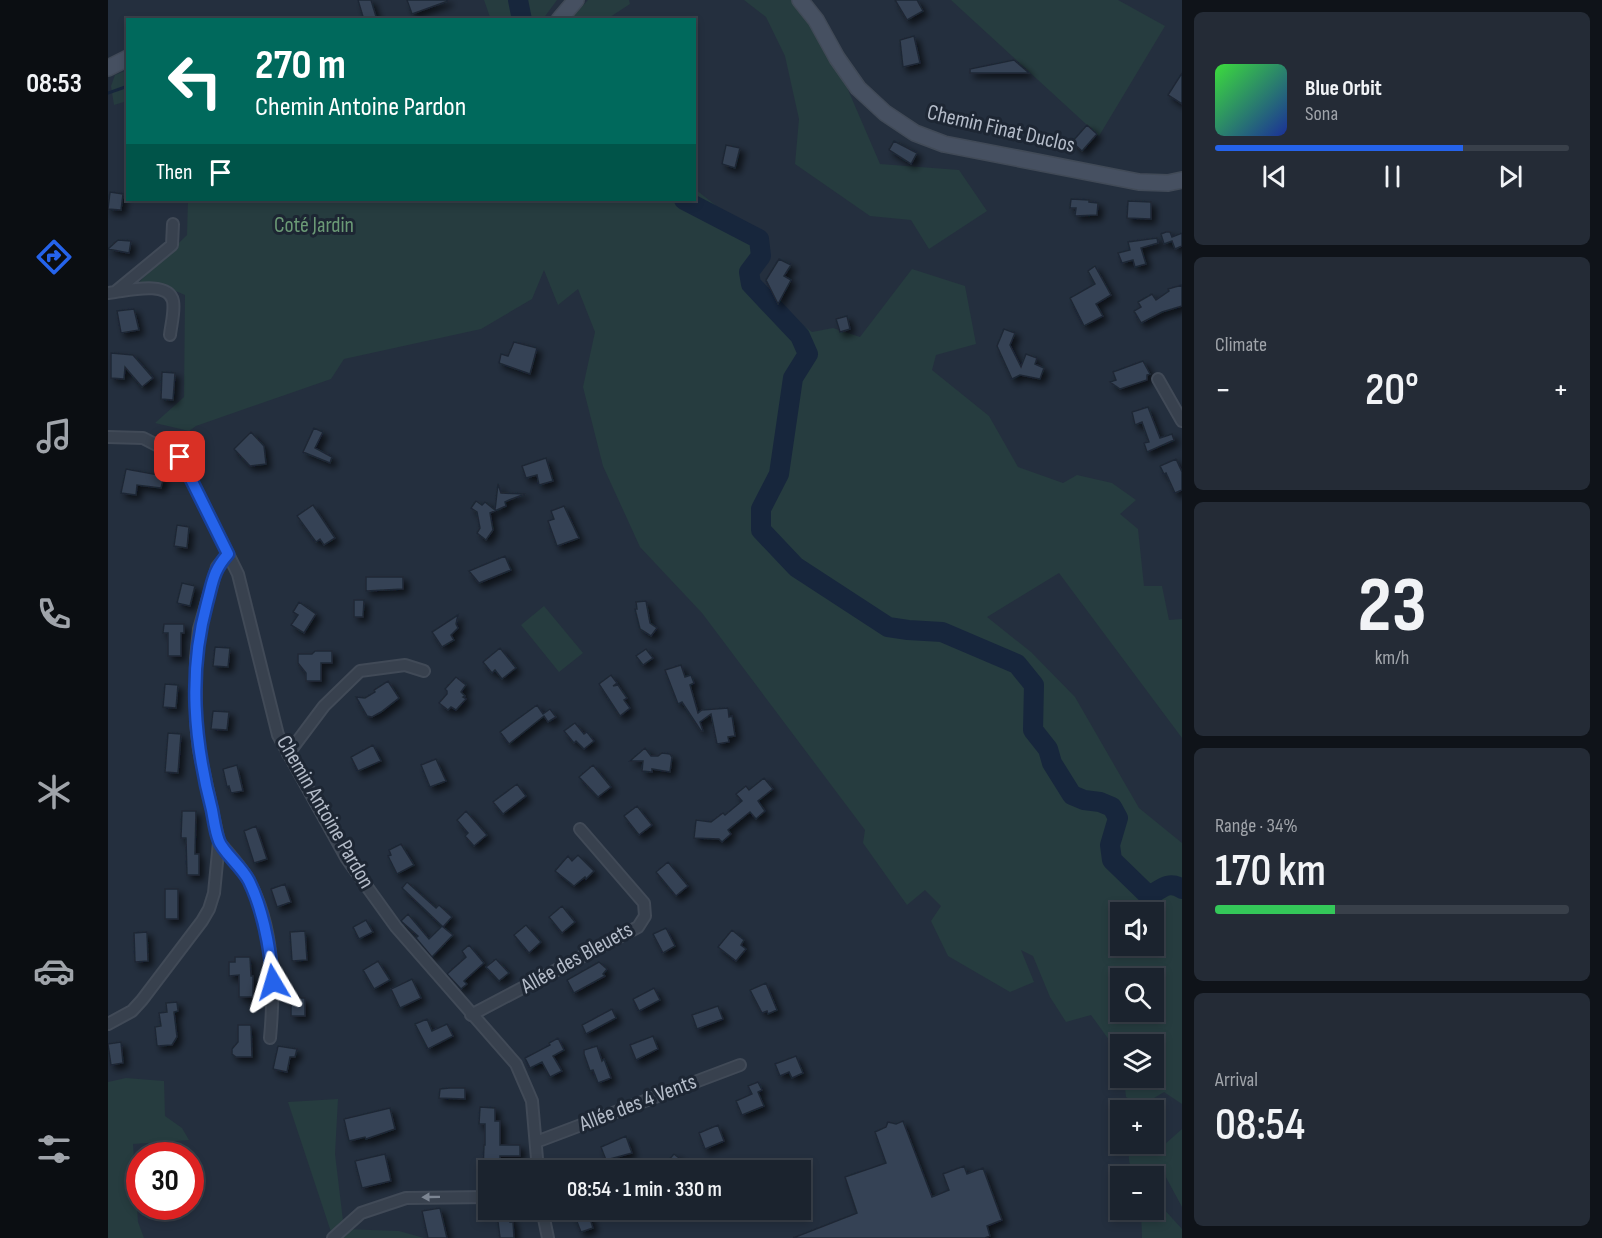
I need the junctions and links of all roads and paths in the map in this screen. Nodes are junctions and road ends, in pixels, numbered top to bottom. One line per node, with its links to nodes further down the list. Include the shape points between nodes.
1 (576, 0): 3 (main road)
2 (800, 0): 6 (main road, Chemin Finat Duclos, via 858,88 915,134 944,144 1140,182)
3 (561, 18)
4 (126, 59): 5 (main road)
5 (108, 68)
6 (1182, 180)
7 (173, 224): 8 (street, via 172,245)
8 (112, 292): 9 (street, via 157,288 165,291 173,302)
9 (170, 335)
10 (1158, 380): 11 (street)
11 (1182, 421)
12 (108, 437): 13 (street, Chemin Antoine Pardon, via 143,438 180,457)
13 (228, 554): 15 (street, Chemin Antoine Pardon, via 238,574 278,735); 17 (street, via 217,567 196,658 199,750)
14 (424, 670): 15 (street, via 405,665 360,671 324,706)
15 (288, 754): 18 (street, Chemin Antoine Pardon, via 347,859 396,927)
16 (580, 829): 18 (street, Allée des Bleuets, via 644,903 645,916 638,927)
17 (219, 842): 19 (street, via 214,893 202,921 132,1011); 20 (street, via 248,879 265,931 273,982)
18 (471, 1015): 22 (street, Chemin Antoine Pardon, via 516,1064 532,1101)
19 (108, 1023)
20 (270, 1038)
21 (740, 1065): 22 (street, Allée des 4 Vents)
22 (536, 1142): 23 (street, Chemin Antoine Pardon)
23 (537, 1160)
24 (478, 1197): 26 (street, one-way to 26, via 406,1198 361,1213)
25 (544, 1220): 27 (street)
26 (333, 1238)
27 (548, 1238)

